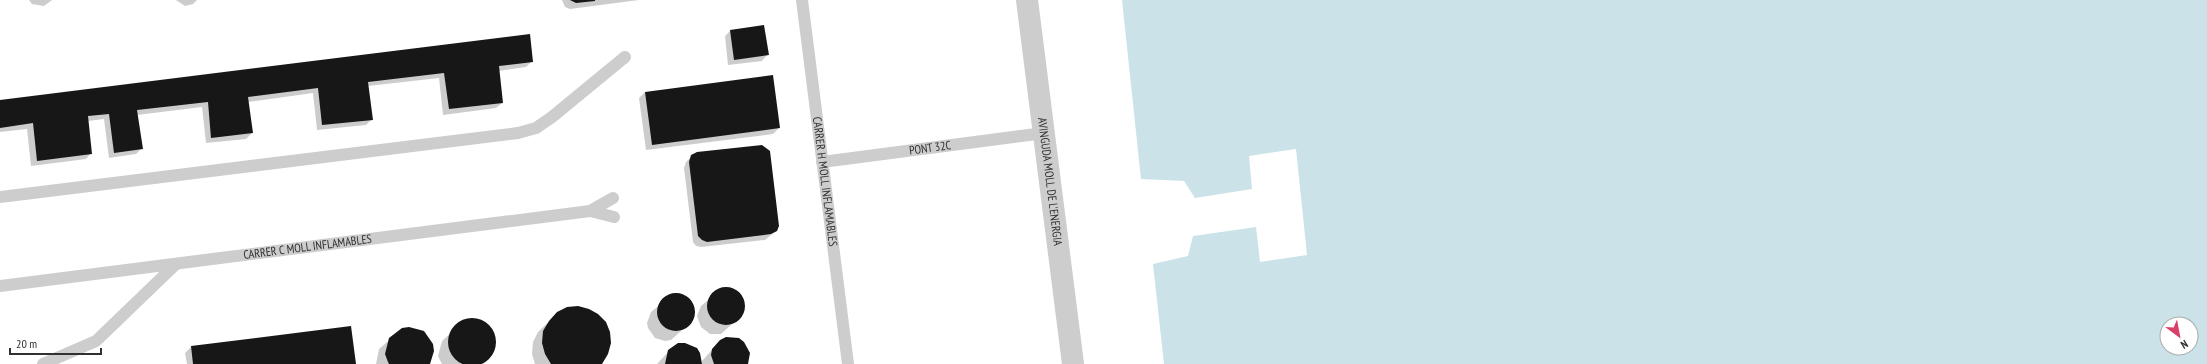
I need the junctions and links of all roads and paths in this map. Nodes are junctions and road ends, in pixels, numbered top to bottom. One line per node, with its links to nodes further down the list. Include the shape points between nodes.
1 (802, 0): 5 (lane, CARRER H MOLL INFLAMABLES)
2 (1027, 0): 4 (street, AVINGUDA MOLL DE L'ENERGIA)
3 (625, 57): 6 (lane, via 552,117 536,128 518,133)
4 (1044, 133): 5 (lane, PONT 32C); 14 (street, AVINGUDA MOLL DE L'ENERGIA)
5 (822, 162): 13 (lane, CARRER H MOLL INFLAMABLES)
6 (0, 197)
7 (613, 198): 8 (lane, CARRER C MOLL INFLAMABLES)
8 (590, 211): 9 (lane); 10 (lane, CARRER C MOLL INFLAMABLES)
9 (614, 217)
10 (176, 264): 11 (lane, CARRER C MOLL INFLAMABLES); 12 (lane, via 96,341)
11 (0, 286)
12 (43, 364)
13 (848, 364)
14 (1073, 364)

